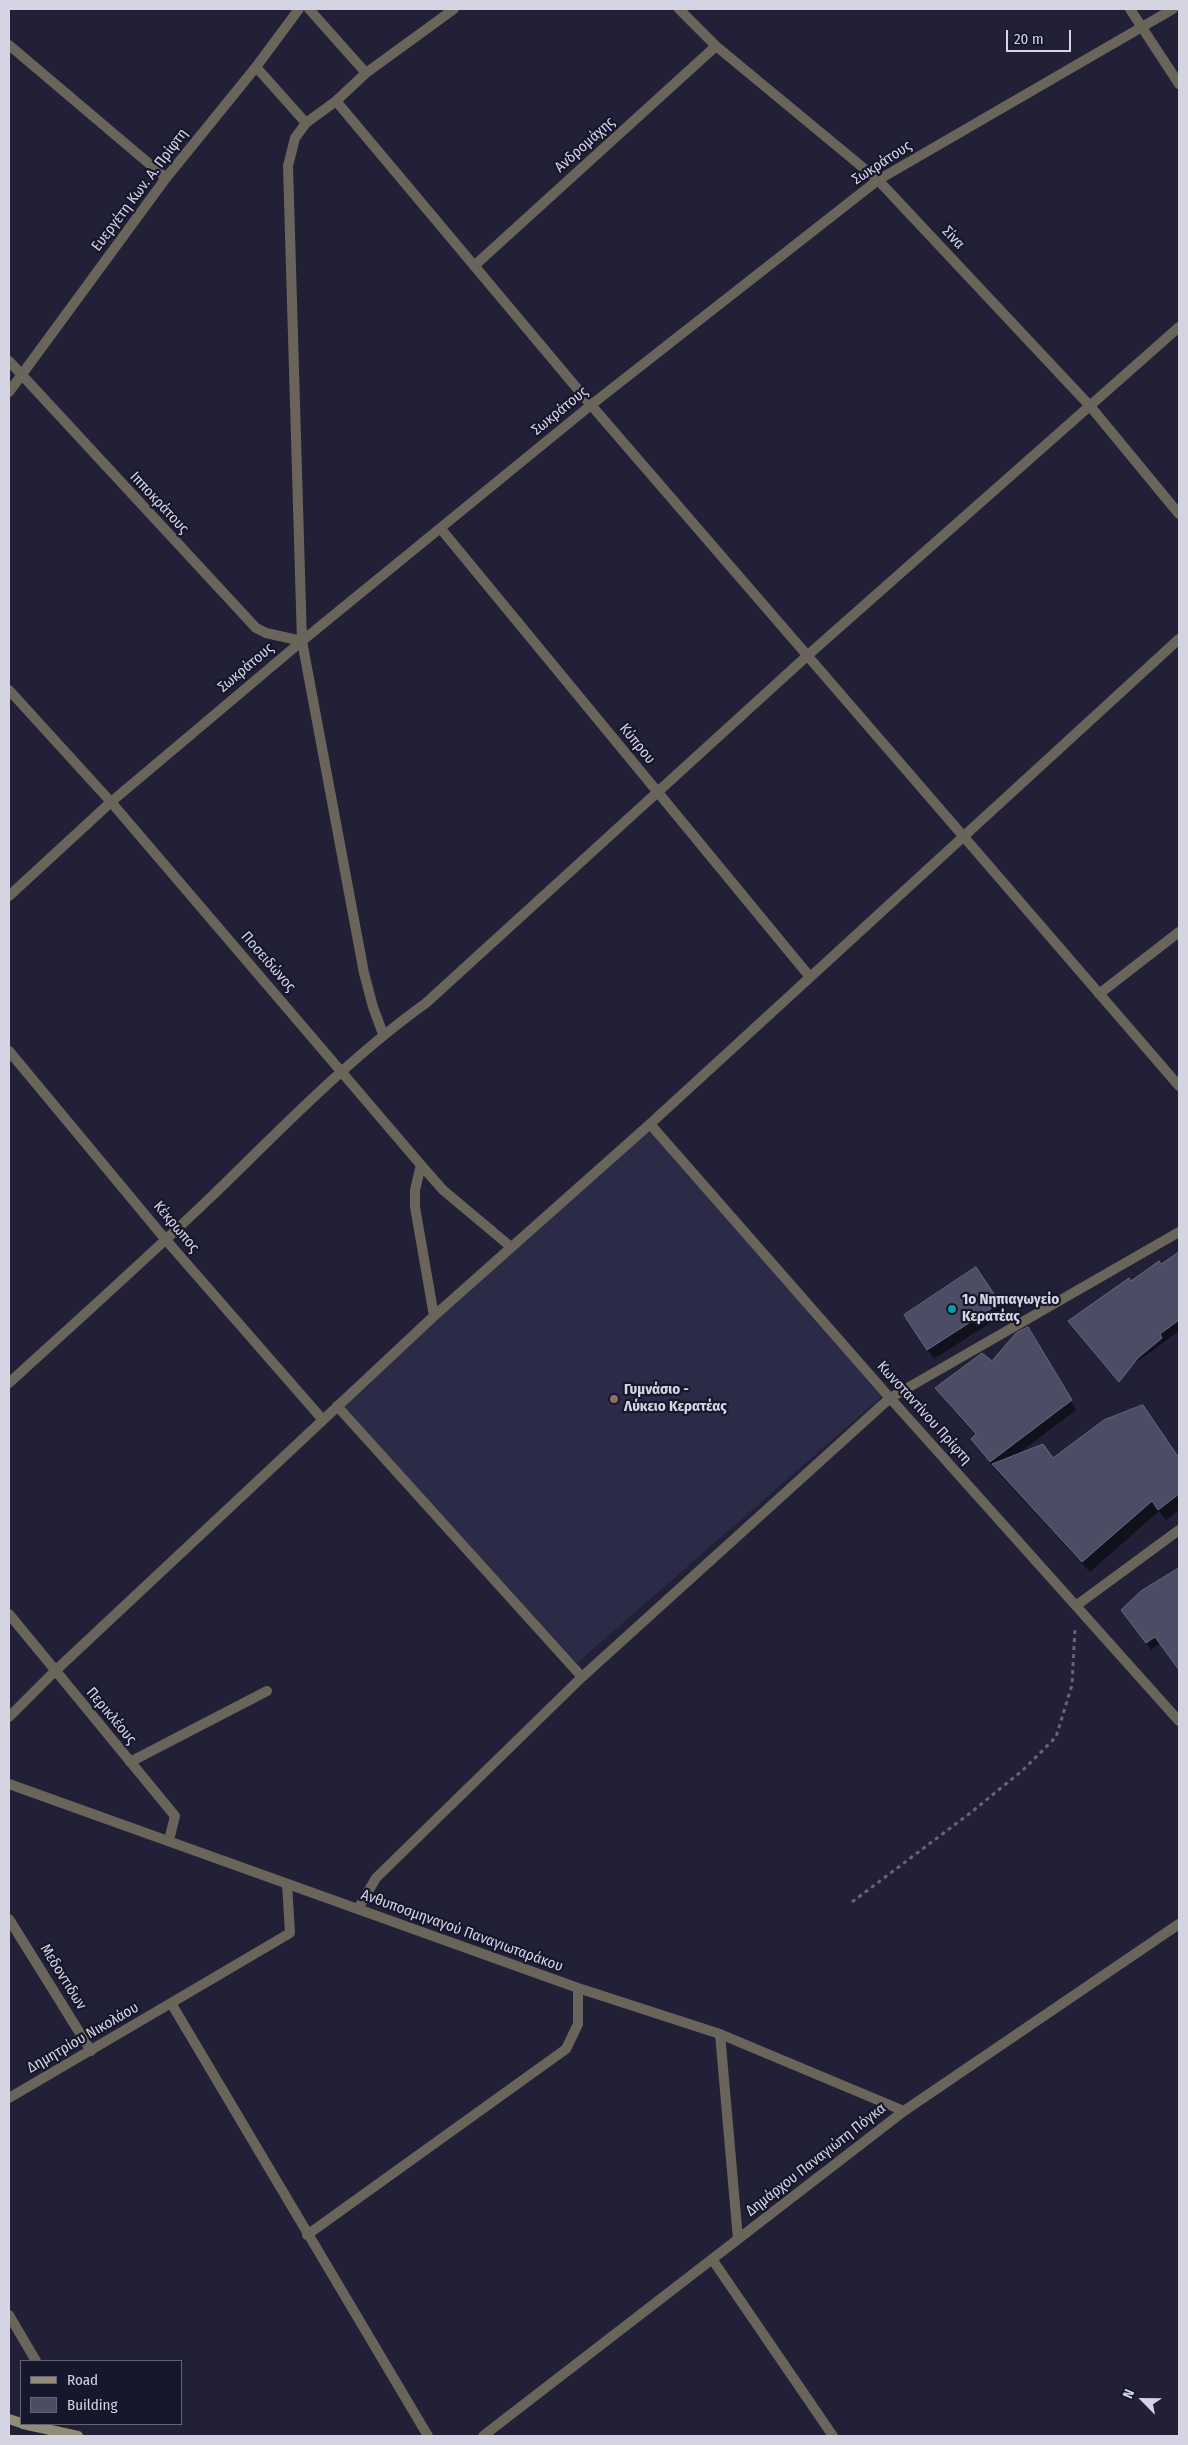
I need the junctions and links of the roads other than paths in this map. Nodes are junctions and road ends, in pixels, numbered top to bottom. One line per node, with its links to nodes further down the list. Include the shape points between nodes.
1 (299, 9): 10 (street, Ευεργέτη Κων. Α. Πρίφτη)
2 (309, 9): 11 (street)
3 (454, 9): 11 (street)
4 (679, 9): 9 (street, Σίνα)
5 (1130, 9): 7 (street)
6 (1173, 9): 7 (street, Σωκράτους)
7 (1142, 27): 12 (street); 16 (street, Σωκράτους)
8 (9, 45): 15 (street)
9 (716, 46): 16 (street, Σίνα); 17 (street, Ανδρομάχης)
10 (256, 66): 14 (street); 15 (street, Ευεργέτη Κων. Α. Πρίφτη)
11 (366, 73): 13 (street)
12 (1179, 84)
13 (336, 101): 14 (street); 17 (street)
14 (306, 123): 27 (street, via 295,138 288,166)
15 (166, 178): 20 (street, Ευεργέτη Κων. Α. Πρίφτη)
16 (878, 180): 22 (street, Σωκράτους); 23 (street, Σίνα)
17 (474, 266): 22 (street)
18 (1179, 326): 23 (street)
19 (9, 361): 20 (street, Ιπποκράτους)
20 (22, 375): 21 (street, Ευεργέτη Κων. Α. Πρίφτη); 27 (street, Ιπποκράτους, via 256,628)
21 (9, 392)
22 (590, 405): 25 (street, Σωκράτους); 28 (street)
23 (1090, 406): 24 (street, Σίνα); 28 (street)
24 (1179, 514)
25 (441, 529): 27 (street, Σωκράτους); 30 (street, Κύπρου)
26 (1179, 639): 32 (street)
27 (302, 641): 31 (street, Σωκράτους); 37 (street, via 364,973)
28 (808, 655): 30 (street); 32 (street)
29 (9, 690): 31 (street, Ποσειδώνος)
30 (657, 793): 35 (street, Κύπρου); 37 (street, via 426,1004)
31 (111, 802): 33 (street, Σωκράτους); 39 (street, Ποσειδώνος)
32 (964, 836): 35 (street); 36 (street)
33 (9, 896)
34 (1179, 932): 36 (street)
35 (810, 977): 41 (street)
36 (1099, 994): 40 (street)
37 (383, 1034): 39 (street)
38 (9, 1051): 44 (street, Κέκρωπος)
39 (342, 1071): 42 (street, Ποσειδώνος); 44 (street)
40 (1179, 1086)
41 (650, 1124): 45 (street); 48 (street, Κωνσταντίνου Πρίφτη)
42 (421, 1165): 45 (street, Ποσειδώνος, via 443,1190); 46 (street, via 414,1190 415,1207)
43 (1179, 1232): 48 (street)
44 (166, 1240): 47 (street); 50 (street, Κέκρωπος)
45 (511, 1247): 46 (street)
46 (434, 1316): 49 (street)
47 (9, 1383)
48 (890, 1398): 52 (street, Κωνσταντίνου Πρίφτη); 55 (street)
49 (337, 1406): 50 (street); 55 (street)
50 (323, 1420): 54 (street)
51 (1179, 1530): 52 (street)
52 (1077, 1605): 58 (street, Κωνσταντίνου Πρίφτη)
53 (9, 1614): 54 (street, Περικλέους)
54 (54, 1672): 57 (street); 59 (street, Περικλέους)
55 (582, 1677): 63 (street, via 376,1878)
56 (267, 1692): 59 (street)
57 (9, 1717)
58 (1179, 1721)
59 (130, 1762): 61 (street, Περικλέους, via 175,1816)
60 (9, 1784): 61 (street, Ανθυποσμηναγού Παναγιωταράκου)
61 (169, 1840): 62 (street, Ανθυποσμηναγού Παναγιωταράκου)
62 (287, 1884): 63 (street, Ανθυποσμηναγού Παναγιωταράκου); 67 (street, Δημητρίου Νικολάου, via 290,1932)
63 (358, 1910): 66 (street, Ανθυποσμηναγού Παναγιωταράκου)
64 (9, 1919): 69 (street, Μεδοντιδων)
65 (1179, 1924): 71 (street, Δημάρχου Παναγιώτη Πόγκα)
66 (578, 1988): 68 (street, Ανθυποσμηναγού Παναγιωταράκου); 72 (street, via 578,2024 566,2049)
67 (171, 2003): 69 (street, Δημητρίου Νικολάου); 72 (street)
68 (720, 2034): 71 (street, Ανθυποσμηναγού Παναγιωταράκου); 73 (street)
69 (91, 2051): 70 (street, Δημητρίου Νικολάου)
70 (9, 2098)
71 (904, 2110): 73 (street, Δημάρχου Παναγιώτη Πόγκα)
72 (307, 2235): 80 (street)
73 (738, 2239): 74 (street, Δημάρχου Παναγιώτη Πόγκα)
74 (712, 2259): 81 (street, Δημάρχου Παναγιώτη Πόγκα); 82 (street)
75 (9, 2315): 76 (street)
76 (35, 2360)
77 (29, 2425): 78 (street)
78 (42, 2427): 79 (street)
79 (78, 2436)
80 (428, 2436)
81 (483, 2436)
82 (833, 2436)

